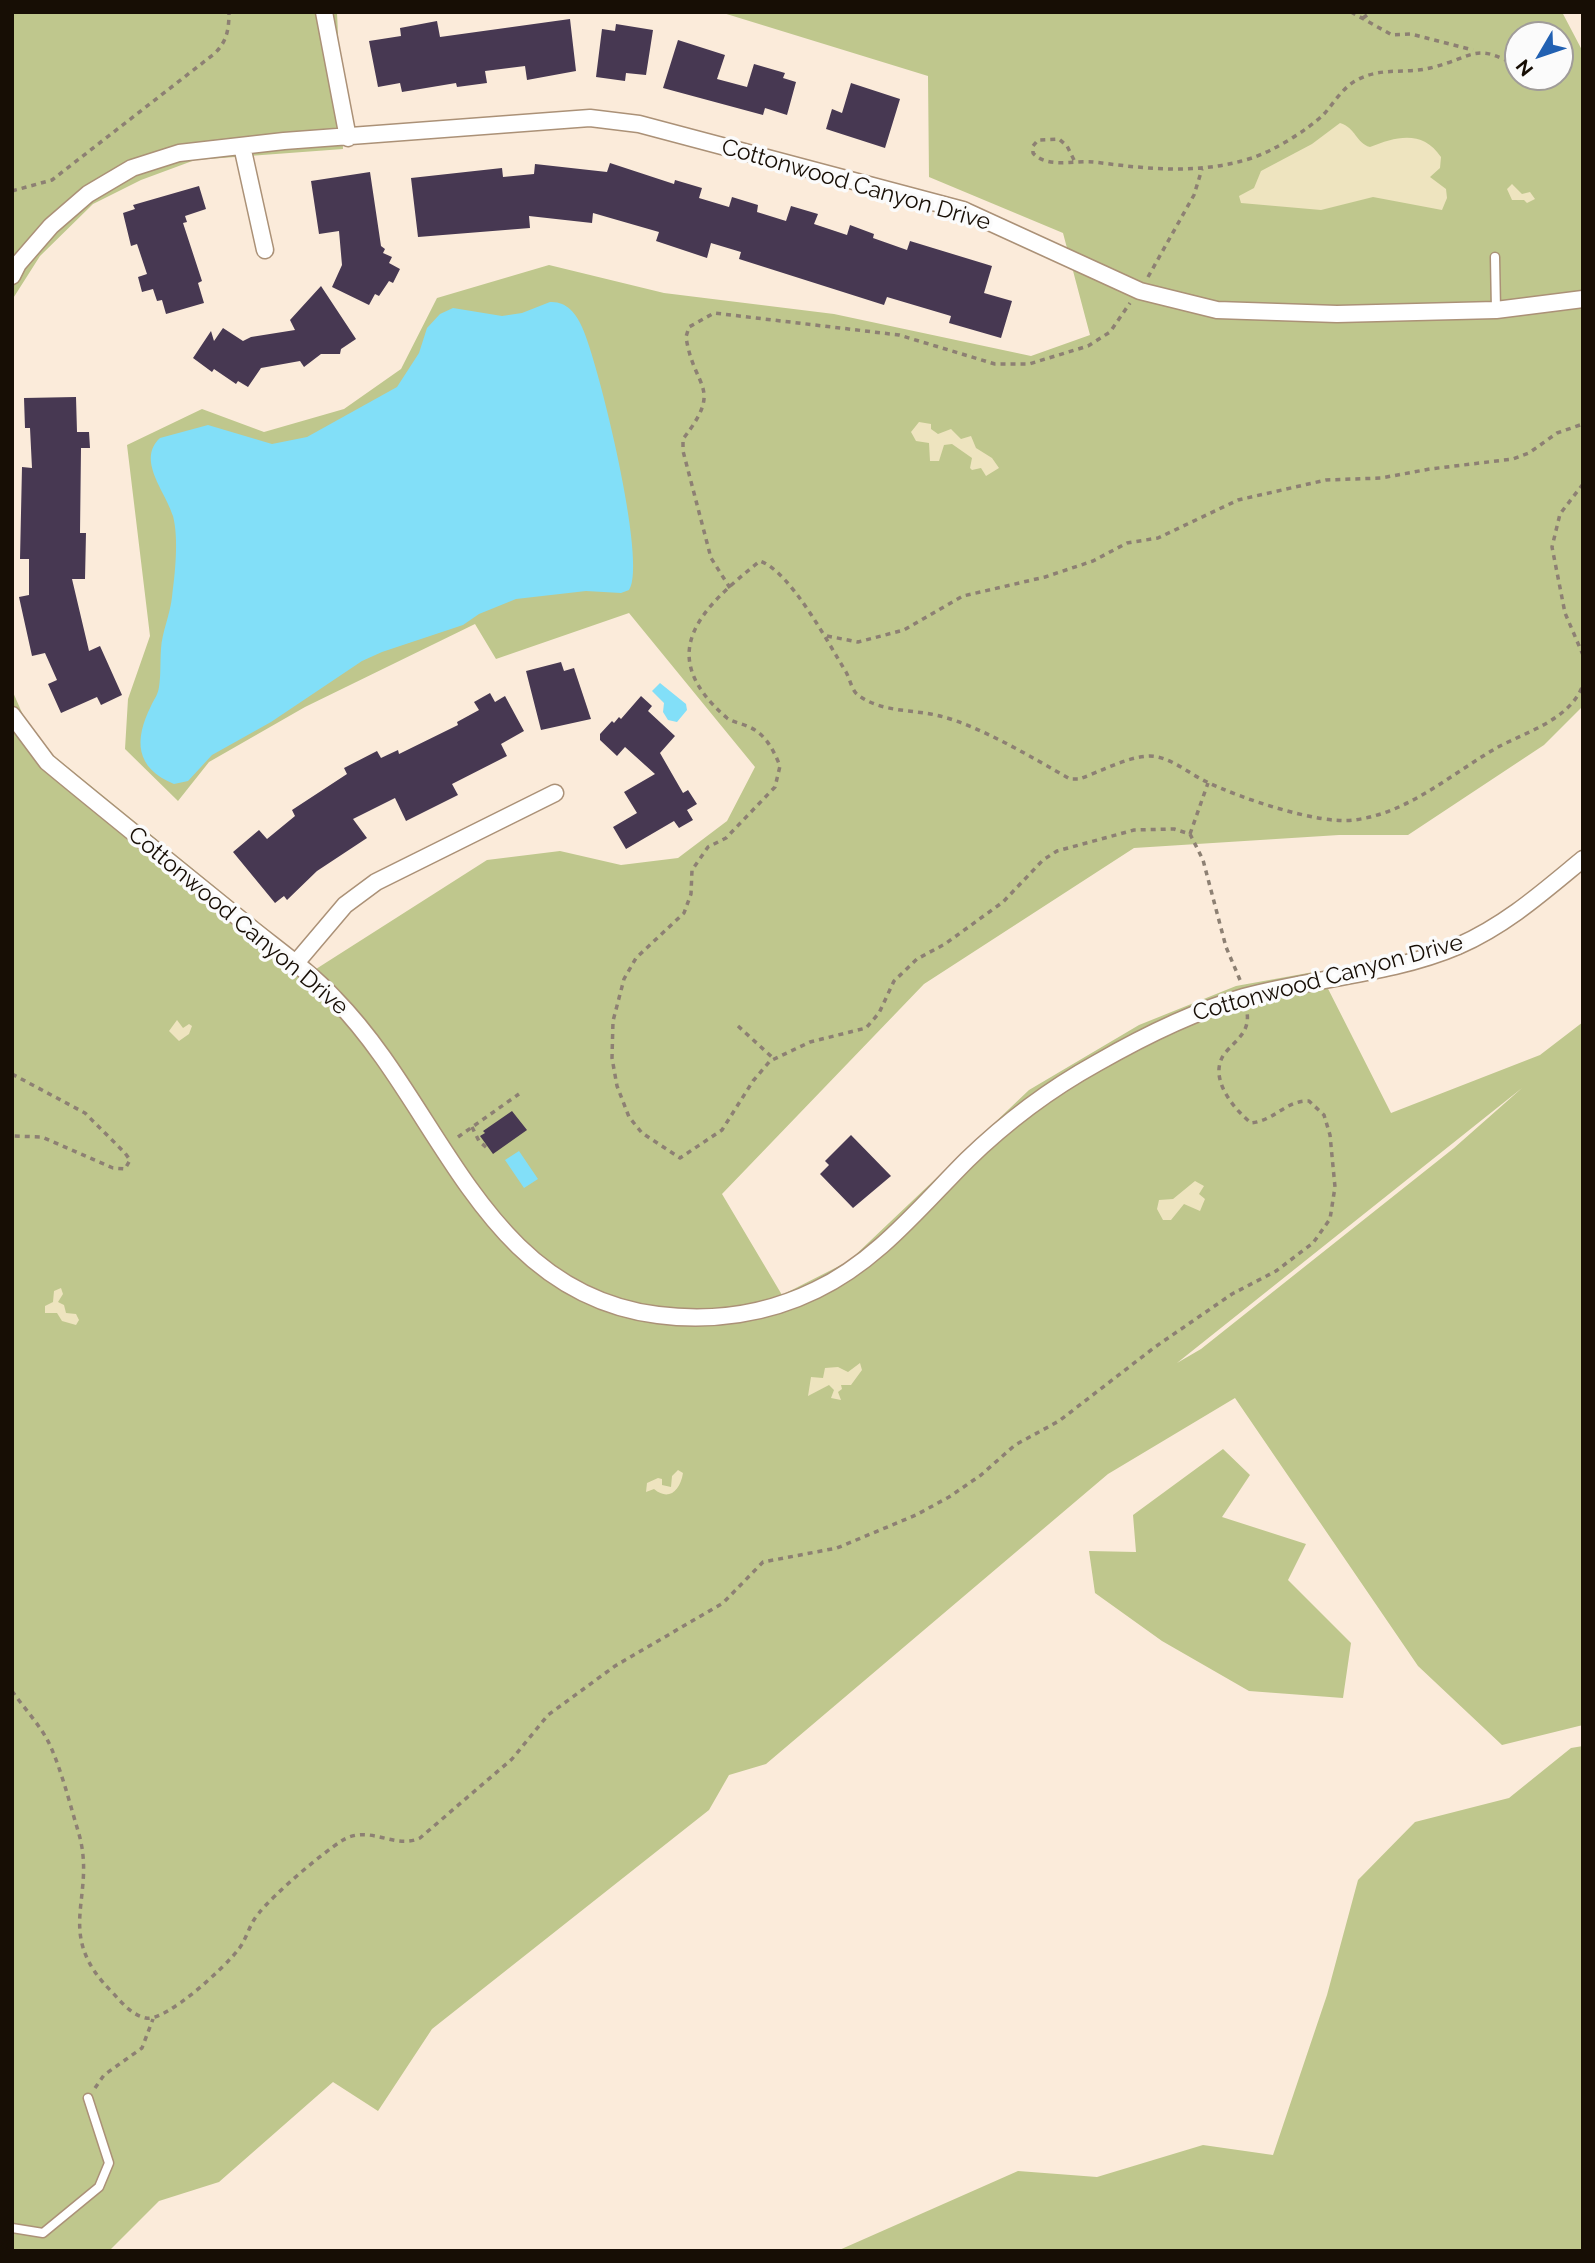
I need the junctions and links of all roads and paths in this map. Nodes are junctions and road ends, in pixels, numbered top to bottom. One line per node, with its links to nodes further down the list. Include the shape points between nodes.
1 (229, 12): 12 (path, via 229,29 214,54 52,180)
2 (324, 12): 8 (street)
3 (1351, 12): 5 (path)
4 (1371, 12): 5 (path)
5 (1363, 18): 6 (path, via 1392,34 1411,34)
6 (1475, 51): 7 (path); 11 (path, via 1419,71 1378,71 1354,81 1308,129 1254,157)
7 (1504, 60)
8 (348, 138): 9 (street, Cottonwood Canyon Drive); 16 (street, Cottonwood Canyon Drive, via 590,118 639,124 963,210)
9 (242, 146): 13 (street); 15 (street, Cottonwood Canyon Drive, via 179,153 132,168 88,194 51,226)
10 (1074, 160): 10 (path, via 1059,139 1038,141 1033,146 1033,153 1045,162); 11 (path, via 1153,170)
11 (1202, 169): 16 (path, via 1185,214)
12 (12, 191)
13 (265, 250)
14 (1495, 257): 18 (lane)
15 (12, 276)
16 (1140, 290): 18 (street, Cottonwood Canyon Drive, via 1217,310 1336,314); 21 (path, via 1110,332 1088,346 1029,364 995,364 899,335 794,320 714,313 699,319 686,337 705,400 702,415 683,439 683,451 711,558)
17 (1583, 299): 18 (street, Cottonwood Canyon Drive)
18 (1496, 310)
19 (1583, 424): 22 (path, via 1513,459 1381,478 1315,481 1238,500 1158,538 1127,544 1093,561 964,596 904,630 858,642)
20 (1583, 484): 23 (path, via 1560,514 1552,547 1565,613)
21 (730, 588): 22 (path, via 760,561 769,564 790,584); 33 (path, via 699,619 688,653 689,669 730,721 766,739 780,766 775,787 726,838 708,847 692,870 684,913 636,958 624,979 613,1021 612,1058 629,1117 642,1133 680,1158 722,1130 753,1081)
22 (825, 636): 26 (path, via 855,694 881,706 941,716 1070,779 1149,756 1163,758)
23 (1583, 655)
24 (1583, 685): 26 (path, via 1556,717 1414,799 1356,820 1324,821)
25 (12, 715): 30 (street, Cottonwood Canyon Drive, via 47,762)
26 (1208, 783): 28 (path)
27 (555, 793): 30 (street, via 376,882 345,905)
28 (1190, 834): 31 (path, via 1203,860 1226,947); 33 (path, via 1174,829 1134,830 1057,851 1042,860 1003,902 917,959 894,981 866,1028 810,1042)
29 (1583, 859): 31 (street, Cottonwood Canyon Drive, via 1500,925 1452,948)
30 (295, 964): 31 (street, Cottonwood Canyon Drive, via 332,995 387,1059 457,1172 510,1241 540,1267 610,1303 686,1318 760,1310 820,1289 876,1252 972,1155 1051,1092 1186,1016)
31 (1245, 997): 41 (path, via 1248,1022 1223,1055 1219,1078 1225,1093 1251,1123 1265,1122 1294,1100 1310,1101 1324,1115 1335,1187 1330,1219 1314,1243 1155,1347 949,1497 837,1548 762,1562 723,1603 615,1666 548,1715 512,1759 420,1838 407,1842 359,1833 342,1841 258,1914 230,1959 171,2011)
32 (738, 1026): 33 (path)
33 (774, 1059)
34 (12, 1074): 37 (path, via 85,1113 125,1153 129,1166 113,1168 42,1137)
35 (519, 1094): 36 (path)
36 (472, 1128): 38 (path); 39 (path)
37 (12, 1136)
38 (458, 1137)
39 (487, 1148)
40 (12, 1691): 41 (path, via 48,1741 80,1838 83,1866 78,1920 84,1955 91,1971 131,2012)
41 (153, 2019): 42 (path, via 142,2048 104,2075)
42 (88, 2098): 43 (lane, via 109,2163 99,2188 43,2233)
43 (12, 2228)

